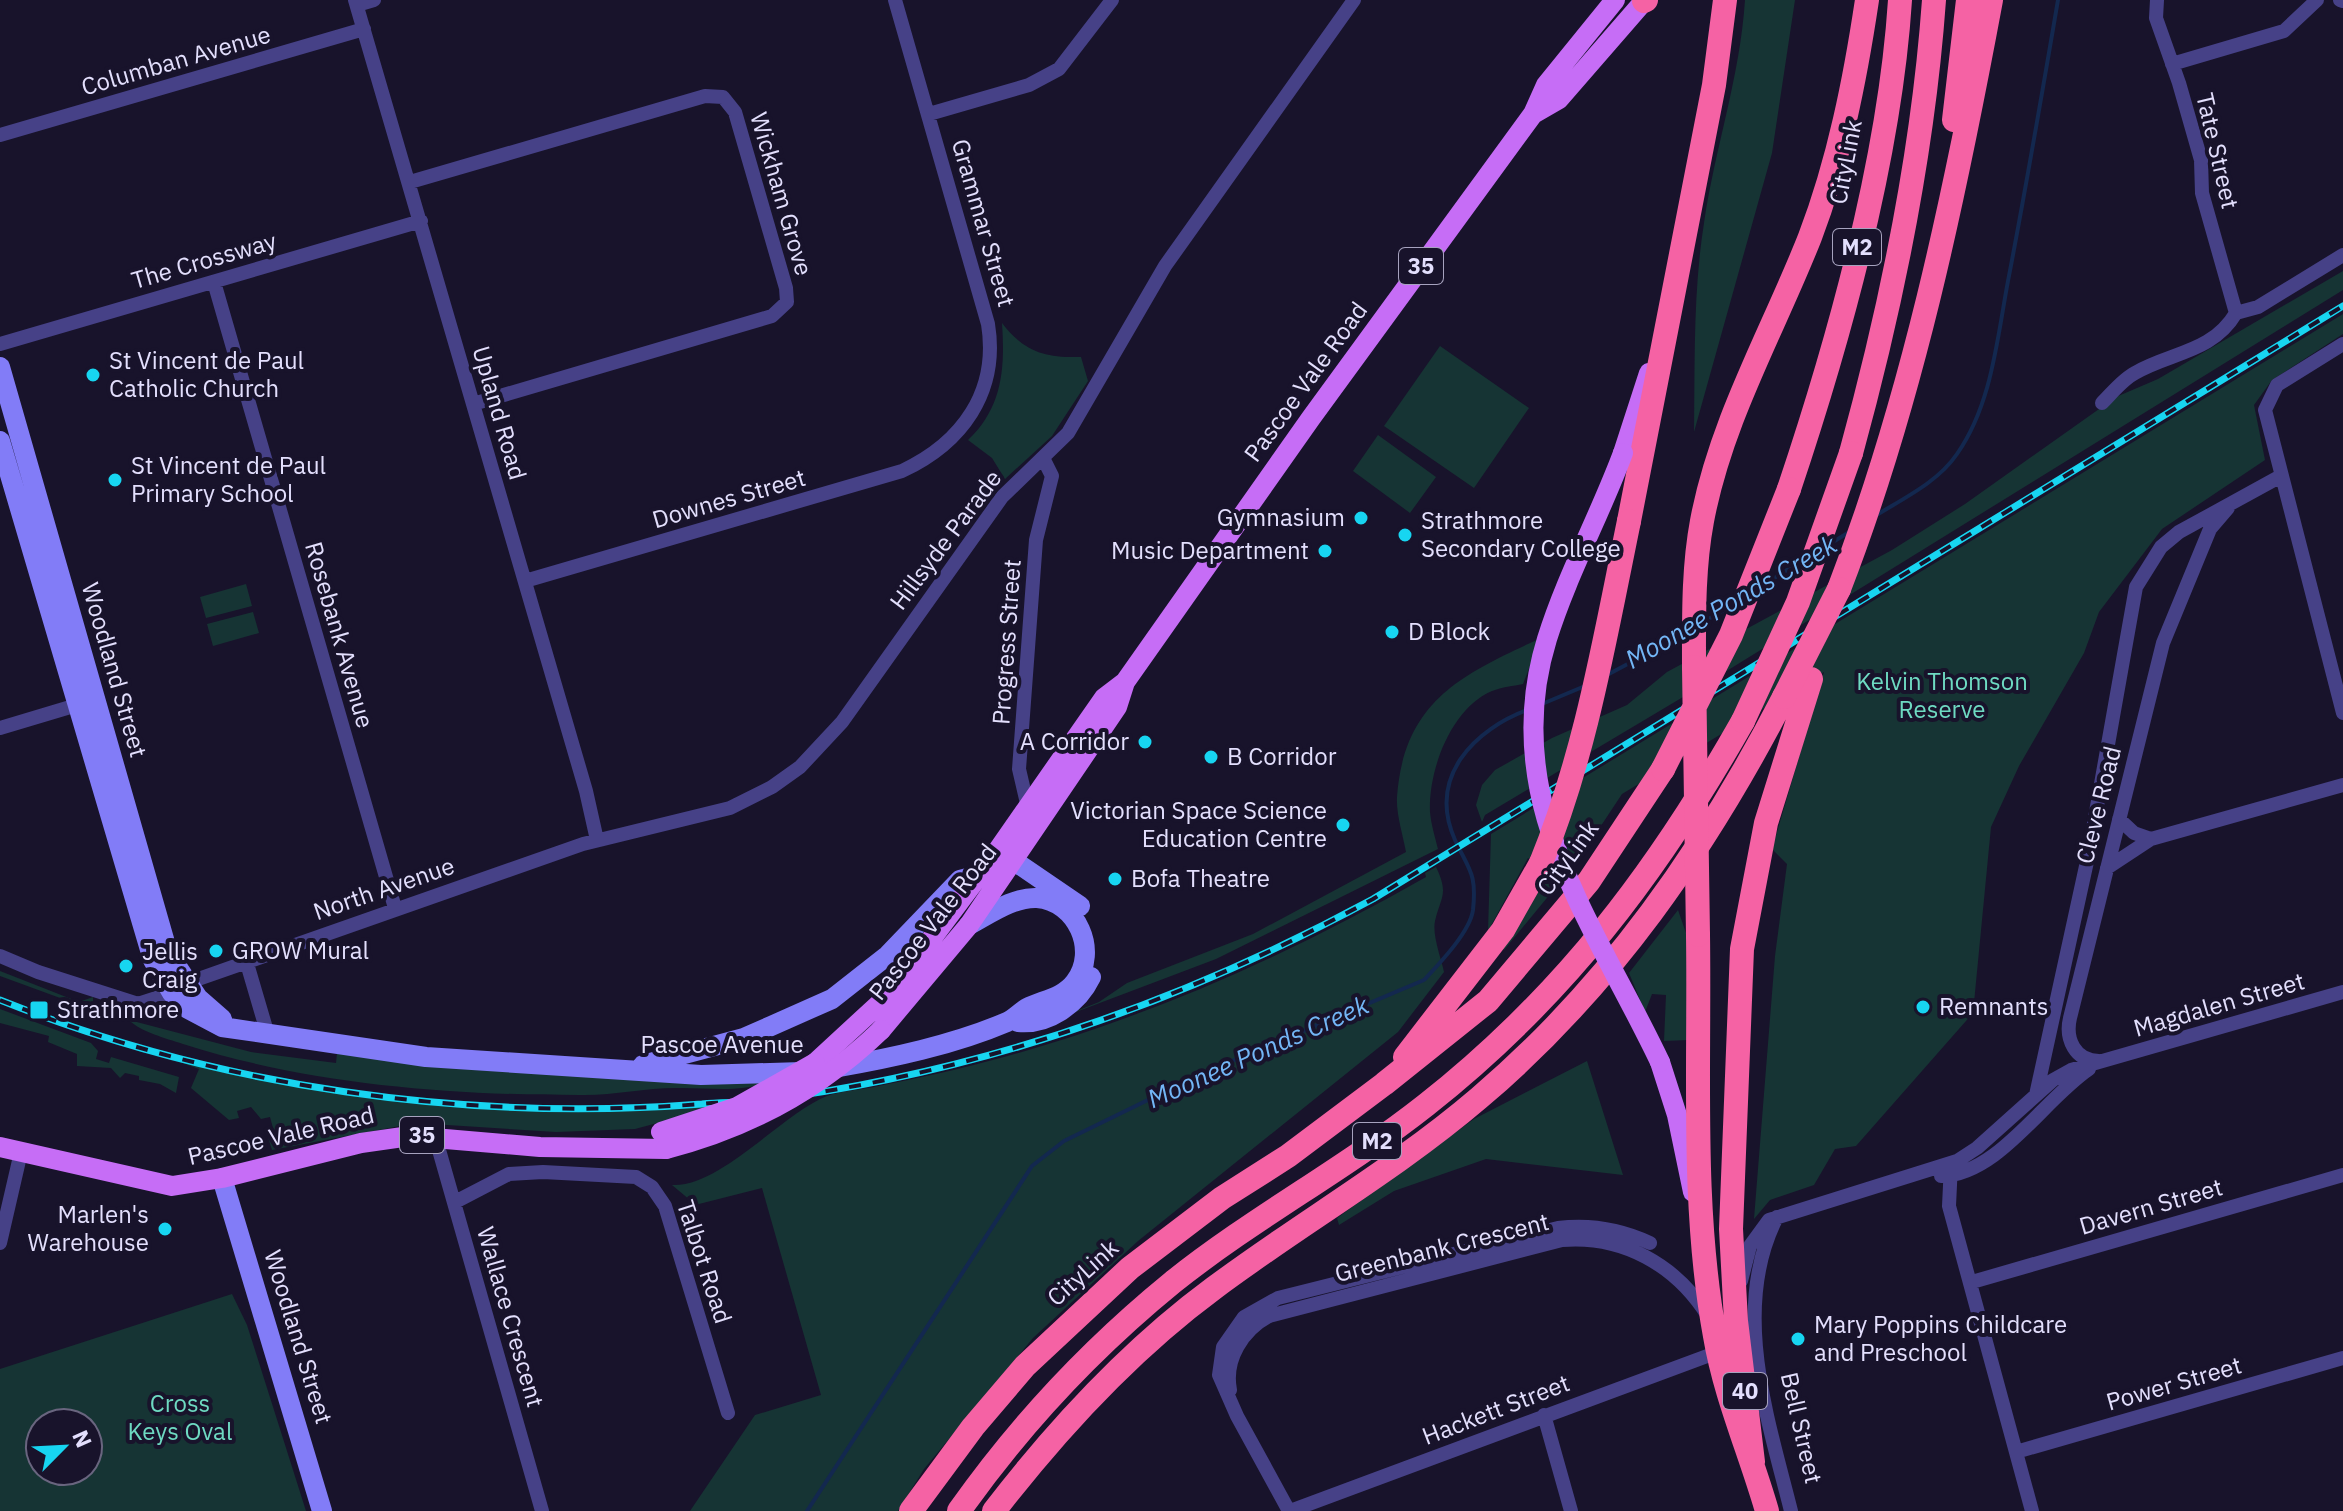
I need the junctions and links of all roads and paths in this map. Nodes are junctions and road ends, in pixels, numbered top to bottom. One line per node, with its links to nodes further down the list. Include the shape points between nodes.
1 (374, 0): 15 (street)
2 (895, 0): 18 (street, Grammar Street)
3 (1112, 0): 18 (street, via 1071,58 1046,78)
4 (1354, 0): 35 (street, Hillsyde Parade, via 1191,227 1074,423)
5 (1615, 0): 19 (main road, Pascoe Vale Road / 35, via 1546,85)
6 (1645, 0): 19 (main road, Pascoe Vale Road / 35, via 1559,99)
7 (1867, 0): 78 (highway, bridge, via 1850,102 1826,188 1796,271 1739,398 1701,522 1694,627)
8 (1900, 0): 66 (highway, CityLink / M2, bridge, via 1863,220 1827,366 1789,489 1731,635 1663,769 1589,881 1488,1001)
9 (1934, 0): 91 (highway, M2, bridge, via 1903,242 1851,453 1798,602 1743,721 1675,838 1582,958 1513,1029 1425,1105 1174,1282 1065,1382)
10 (1968, 0): 25 (highway)
11 (1991, 0): 25 (highway, via 1958,172)
12 (2157, 0): 17 (street, Tate Street, via 2156,18)
13 (2316, 0): 17 (street, via 2284,31)
14 (1724, 1): 24 (highway, via 1714,85)
15 (356, 2): 16 (street, Upland Road)
16 (364, 29): 20 (street, Columban Avenue); 21 (street, Upland Road)
17 (2172, 64): 27 (street, Tate Street, via 2201,160 2202,193)
18 (929, 114): 34 (street, Grammar Street, via 986,311 991,350 983,393)
19 (1533, 114): 42 (main road, Pascoe Vale Road / 35)
20 (0, 135)
21 (410, 182): 22 (street, Upland Road); 32 (street, Wickham Grove, via 705,96 723,97 735,112 786,288 787,302 772,316)
22 (421, 221): 26 (street, The Crossway); 32 (street, Upland Road)
23 (2343, 255): 27 (street, via 2258,307)
24 (1680, 259): 66 (highway, bridge, via 1583,741 1561,813 1541,863 1503,930); 78 (main road, bridge, via 1623,453 1548,638 1533,711 1534,767 1558,859 1660,1062 1677,1115)
25 (1931, 277): 41 (highway, via 1893,428)
26 (214, 282): 28 (street, The Crossway); 55 (street, Rosebank Avenue)
27 (2236, 313): 31 (street, via 2216,335 2189,352 2134,373)
28 (0, 344)
29 (2343, 344): 36 (street, via 2273,391 2265,410)
30 (0, 367): 43 (main road, Woodland Street)
31 (2102, 403)
32 (473, 404): 40 (street, Upland Road)
33 (0, 441): 43 (main road, Woodland Street)
34 (942, 449): 40 (street, Downes Street, via 871,481)
35 (1043, 458): 47 (street, Progress Street, via 1052,476 1036,540 1020,780); 51 (street, Hillsyde Parade, via 1002,497 842,722 800,767 730,808)
36 (2281, 476): 37 (street, Cleve Road); 44 (street)
37 (2250, 492): 38 (street, Cleve Road, via 2220,516); 39 (street, Cleve Road, via 2179,532)
38 (2205, 540): 39 (street, Cleve Road, via 2194,531); 48 (street, Cleve Road, via 2163,643)
39 (2151, 561): 67 (street, Cleve Road, via 2130,602 2088,857)
40 (525, 581): 51 (street, Upland Road)
41 (1839, 589): 80 (highway, bridge, via 1766,823 1742,949); 92 (highway, bridge, via 1742,776 1672,886 1559,1023 1433,1135 1165,1327 1071,1418)
42 (1125, 682): 47 (main road, Pascoe Vale Road / 35, via 1104,698); 49 (main road, Pascoe Vale Road / 35, via 1117,707)
43 (87, 702): 45 (street); 59 (main road, Woodland Street)
44 (2343, 713)
45 (0, 728)
46 (2343, 785): 50 (street)
47 (1027, 807): 49 (street, Progress Street); 52 (main road, Pascoe Vale Road / 35)
48 (2119, 819): 50 (street); 53 (street, Cleve Road)
49 (1033, 831): 52 (main road, Pascoe Vale Road / 35)
50 (2151, 839): 53 (street)
51 (597, 840): 55 (street, North Avenue)
52 (1006, 855): 54 (main road, Pascoe Vale Road / 35); 56 (main road, Pascoe Vale Road / 35); 61 (main road, Pascoe Avenue, via 1079,905 1093,925 1097,954 1087,986 1070,1007 1027,1023)
53 (2107, 868): 64 (street, Cleve Road, via 2068,1034 2081,1056)
54 (979, 875): 62 (main road, Pascoe Vale Road / 35); 65 (main road, Pascoe Avenue, via 960,880 888,955 832,999 744,1038)
55 (395, 908): 58 (street, North Avenue)
56 (969, 925): 61 (main road, Pascoe Avenue, via 1011,903 1037,898 1062,907 1079,926 1085,954 1076,981 1064,993); 62 (main road, Pascoe Vale Road / 35)
57 (0, 956): 59 (street, North Avenue, via 138,1004)
58 (246, 960): 59 (street, North Avenue); 63 (street)
59 (179, 988): 63 (main road, Pascoe Avenue, via 213,1014)
60 (2343, 992): 64 (street, Magdalen Street)
61 (1010, 1021): 65 (main road, Pascoe Avenue, via 899,1054 813,1071 737,1076)
62 (876, 1022): 68 (main road, Pascoe Vale Road / 35, bridge, via 844,1064 784,1104 717,1135 626,1146 540,1147)
63 (260, 1033): 65 (main road, Pascoe Avenue, via 414,1056)
64 (2107, 1060): 67 (street, Magdalen Street, via 2062,1074); 71 (street, Magdalen Street, via 2073,1081 1986,1162 1967,1173)
65 (620, 1071)
66 (1384, 1084): 90 (highway, CityLink / M2, via 1170,1236 1075,1317 973,1427)
67 (2036, 1095): 71 (street, Magdalen Street)
68 (435, 1136): 73 (main road, Pascoe Vale Road / 35, via 361,1143); 74 (street, Wallace Crescent)
69 (0, 1147): 70 (main road, Pascoe Vale Road / 35)
70 (21, 1152): 73 (main road, Pascoe Vale Road / 35, via 153,1184); 76 (street)
71 (1950, 1170): 75 (street, Magdalen Street); 79 (street, via 1949,1206)
72 (2343, 1175): 79 (street, Davern Street)
73 (222, 1178): 88 (main road, Woodland Street)
74 (455, 1202): 83 (street, Talbot Road, via 509,1174 645,1181 665,1206); 89 (street, Wallace Crescent)
75 (1783, 1214): 80 (street, via 1764,1224 1750,1246); 96 (street, Bell Street, via 1764,1252 1756,1345)
76 (0, 1243)
77 (1650, 1243): 85 (street, Greenbank Crescent, via 1592,1226 1558,1228 1264,1303 1235,1326 1220,1357 1219,1375)
78 (1703, 1243): 80 (highway)
79 (1972, 1282): 86 (street)
80 (1724, 1322): 81 (highway, Bell Street); 85 (street, Greenbank Crescent, via 1649,1257 1609,1242 1562,1240 1269,1316 1249,1330 1232,1359 1229,1384); 87 (highway, Bell Street / 40)
81 (1718, 1352): 84 (street, Hackett Street); 87 (highway, Bell Street / 40)
82 (2343, 1358): 86 (street, Power Street)
83 (728, 1413)
84 (1544, 1415): 93 (street, Hackett Street); 94 (street)
85 (1237, 1416): 93 (street, Greenbank Crescent)
86 (2016, 1452): 97 (street)
87 (1753, 1462): 95 (highway, Bell Street / 40)
88 (322, 1511)
89 (542, 1511)
90 (911, 1511)
91 (959, 1511)
92 (994, 1511)
93 (1290, 1511)
94 (1571, 1511)
95 (1767, 1511)
96 (1791, 1511)
97 (2032, 1511)

